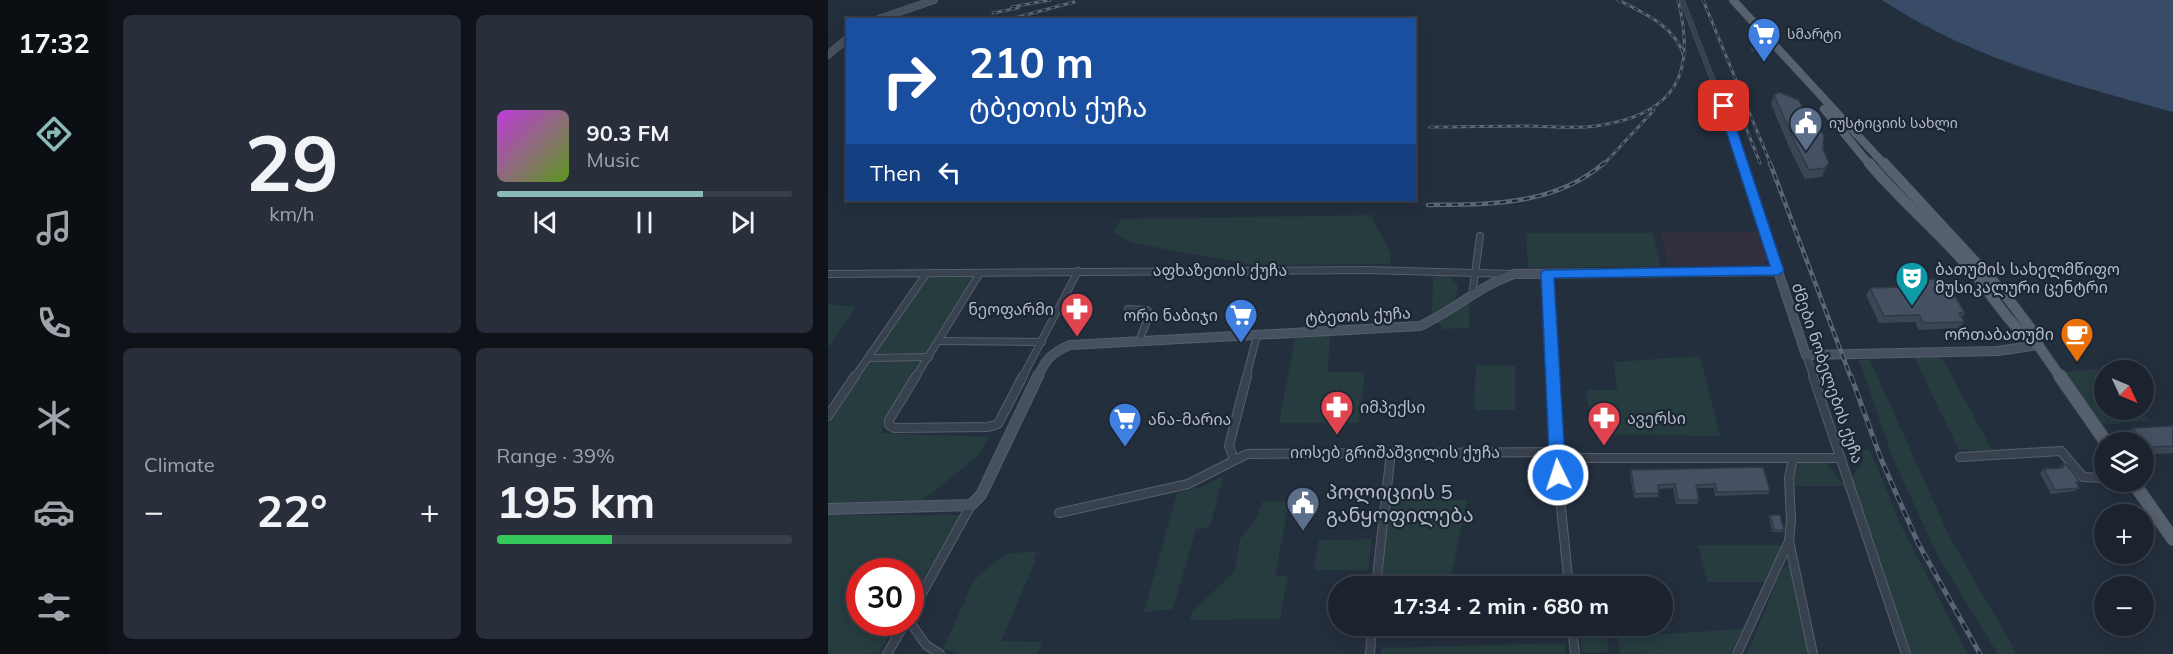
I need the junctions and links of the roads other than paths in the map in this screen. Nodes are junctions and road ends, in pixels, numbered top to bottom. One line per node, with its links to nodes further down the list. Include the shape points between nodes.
1 (934, 0): 5 (street)
2 (1682, 0): 14 (street, ძმები ნობელების ქუჩა, via 1724,106)
3 (1725, 0): 8 (main road)
4 (1733, 0): 9 (main road)
5 (882, 18)
6 (846, 40): 7 (street)
7 (828, 55)
8 (1882, 177): 9 (main road); 10 (main road)
9 (1897, 178): 11 (main road)
10 (1895, 192): 11 (main road); 27 (main road, via 1971,269 2022,335)
11 (1910, 192): 27 (main road, via 2003,292 2035,334)
12 (1480, 236): 15 (street)
13 (1078, 271): 15 (street, აფხაზეთის ქუჩა); 16 (street, აფხაზეთის ქუჩა); 26 (street)
14 (1778, 271): 20 (street, ტბეთის ქუჩა); 28 (street, ძმები ნობელების ქუჩა)
15 (1476, 272): 19 (street, აფხაზეთის ქუჩა); 21 (street)
16 (980, 273): 18 (street, აფხაზეთის ქუჩა); 25 (street)
17 (828, 274): 18 (street, აფხაზეთის ქუჩა)
18 (926, 274): 30 (street)
19 (1514, 274): 20 (street, ტბეთის ქუჩა); 21 (street, ტბეთის ქუჩა, via 1491,282)
20 (1548, 274): 36 (street)
21 (1472, 296): 23 (street, ტბეთის ქუჩა, via 1420,326)
22 (1128, 309): 24 (street, via 1150,313)
23 (1257, 335): 24 (street, ტბეთის ქუჩა); 40 (street, via 1229,446)
24 (1139, 341): 31 (street, ტბეთის ქუჩა, via 1070,345 1055,351)
25 (938, 342): 26 (street); 29 (street)
26 (1042, 342): 32 (street)
27 (2038, 345): 28 (street, via 1998,351); 34 (main road)
28 (1806, 355): 39 (street, ძმები ნობელების ქუჩა)
29 (929, 357): 30 (street); 32 (street, via 889,420 894,428 993,426 1002,419)
30 (868, 358): 33 (street)
31 (1033, 385): 32 (street); 43 (street, via 982,492)
32 (1017, 387)
33 (828, 416)
34 (2099, 432)
35 (1391, 452): 36 (street, იოსებ გრიშაშვილის ქუჩა); 40 (street, იოსებ გრიშაშვილის ქუჩა, via 1269,452); 48 (street)
36 (1556, 455): 38 (street, იოსებ გრიშაშვილის ქუჩა); 49 (street)
37 (1960, 457): 41 (street, via 2061,451 2083,477)
38 (1793, 458): 39 (street, იოსებ გრიშაშვილის ქუჩა); 47 (street, via 1788,478 1792,531)
39 (1841, 458): 61 (street, ძმები ნობელების ქუჩა)
40 (1234, 459): 45 (street, იოსებ გრიშაშვილის ქუჩა, via 1188,484)
41 (2094, 478)
42 (2140, 492): 46 (main road)
43 (971, 505): 44 (street); 50 (street)
44 (828, 509)
45 (1059, 513)
46 (2173, 539)
47 (1789, 541): 59 (street); 60 (street)
48 (1377, 576)
49 (1568, 576)
50 (924, 590)
51 (899, 636): 55 (street)
52 (919, 636): 56 (street)
53 (1371, 636): 57 (street)
54 (1573, 636): 58 (street)
55 (887, 654)
56 (940, 654)
57 (1370, 654)
58 (1575, 654)
59 (1737, 654)
60 (1813, 654)
61 (1906, 654)

